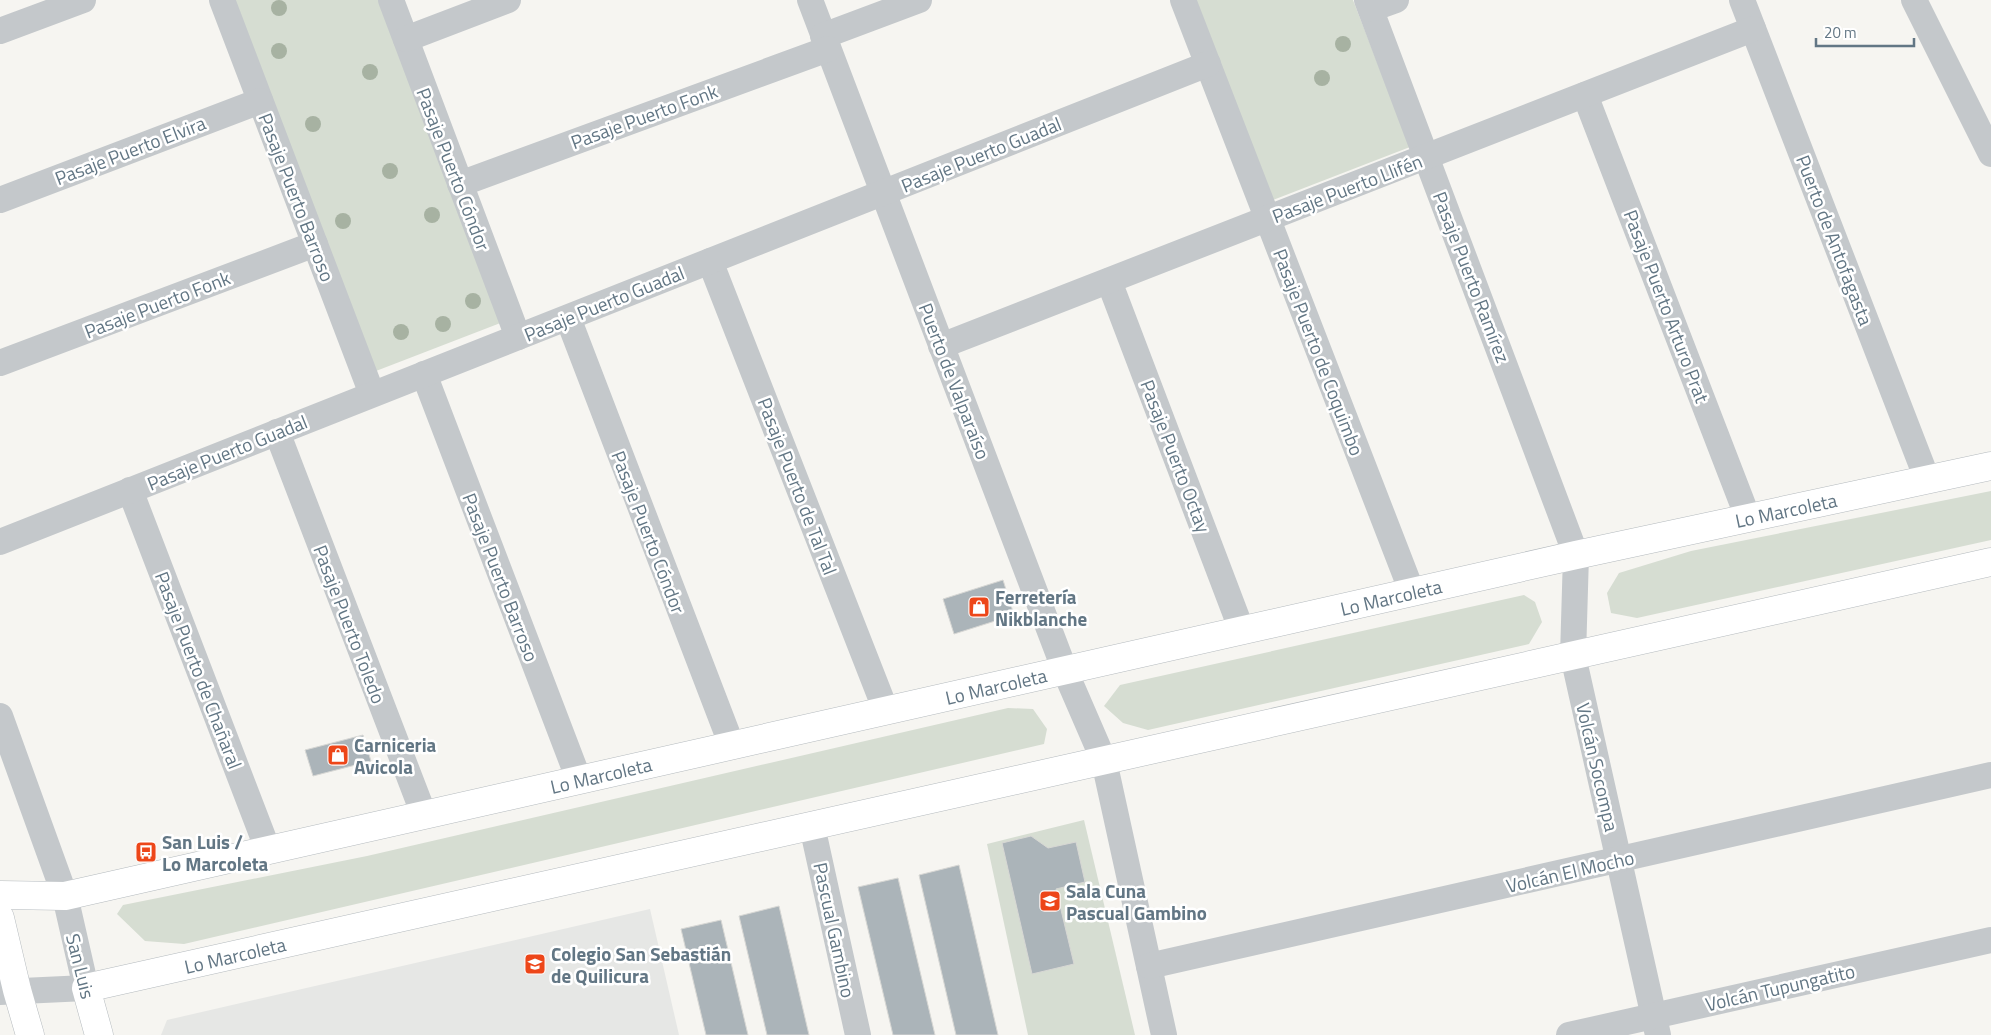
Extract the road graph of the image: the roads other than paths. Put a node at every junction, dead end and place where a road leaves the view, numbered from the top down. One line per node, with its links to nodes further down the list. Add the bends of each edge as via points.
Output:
1 (83, 0): 13 (street)
2 (222, 0): 18 (street, Pasaje Puerto Barroso)
3 (391, 0): 14 (street, Pasaje Puerto Cóndor)
4 (508, 0): 14 (street)
5 (810, 0): 15 (street, Puerto de Valparaíso)
6 (919, 0): 15 (street, Pasaje Puerto Fonk)
7 (1183, 0): 16 (street, Pasaje Puerto de Coquimbo)
8 (1396, 0): 11 (street)
9 (1742, 0): 12 (street, Puerto de Antofagasta)
10 (1914, 0): 19 (street)
11 (1369, 5): 20 (street, Pasaje Puerto Ramírez)
12 (1753, 29): 17 (street, Pasaje Puerto Llifén); 36 (street, Puerto de Antofagasta)
13 (0, 31)
14 (406, 39): 21 (street, Pasaje Puerto Cóndor)
15 (826, 42): 21 (street, Pasaje Puerto Fonk); 22 (street, Puerto de Valparaíso)
16 (1208, 64): 22 (street, Pasaje Puerto Guadal); 24 (street, Pasaje Puerto de Coquimbo)
17 (1585, 95): 20 (street, Pasaje Puerto Llifén); 38 (street, Pasaje Puerto Arturo Prat)
18 (260, 101): 23 (street, Pasaje Puerto Elvira); 25 (street, Pasaje Puerto Barroso)
19 (1991, 154)
20 (1427, 157): 24 (street, Pasaje Puerto Llifén); 40 (street, Pasaje Puerto Ramírez)
21 (460, 184): 29 (street, Pasaje Puerto Cóndor)
22 (882, 193): 26 (street, Pasaje Puerto Guadal); 30 (street, Puerto de Valparaíso)
23 (0, 200)
24 (1268, 219): 27 (street, Pasaje Puerto Llifén); 42 (street, Pasaje Puerto de Coquimbo)
25 (315, 244): 31 (street, Pasaje Puerto Fonk); 33 (street, Pasaje Puerto Barroso)
26 (710, 261): 28 (street, Pasaje Puerto Guadal); 46 (street, Pasaje Puerto de Tal Tal)
27 (1109, 281): 30 (street, Pasaje Puerto Llifén); 43 (street, Pasaje Puerto Octay)
28 (568, 318): 29 (street, Pasaje Puerto Guadal); 48 (street, Pasaje Puerto Cóndor)
29 (518, 337): 32 (street, Pasaje Puerto Guadal)
30 (941, 346): 45 (street, Puerto de Valparaíso)
31 (0, 363)
32 (424, 374): 33 (street, Pasaje Puerto Guadal); 51 (street, Pasaje Puerto Barroso)
33 (372, 394): 34 (street, Pasaje Puerto Guadal)
34 (277, 432): 37 (street, Pasaje Puerto Guadal); 52 (street, Pasaje Puerto Toledo)
35 (1991, 466): 36 (street, Lo Marcoleta)
36 (1927, 479): 38 (street, Lo Marcoleta)
37 (130, 490): 39 (street, Pasaje Puerto Guadal); 54 (street, Pasaje Puerto de Chañaral)
38 (1748, 518): 40 (street, Lo Marcoleta)
39 (0, 542)
40 (1576, 554): 42 (street, Lo Marcoleta); 44 (street, Volcán Socompa)
41 (1991, 562): 44 (street, Lo Marcoleta)
42 (1412, 592): 43 (street, Lo Marcoleta)
43 (1242, 631): 45 (street, Lo Marcoleta)
44 (1573, 656): 49 (street, Lo Marcoleta); 55 (street, Volcán Socompa)
45 (1065, 671): 46 (street, Lo Marcoleta); 49 (street, Puerto de Valparaíso)
46 (886, 711): 48 (street, Lo Marcoleta)
47 (0, 716): 57 (street, San Luis)
48 (732, 746): 51 (street, Lo Marcoleta)
49 (1104, 760): 53 (street, Lo Marcoleta); 60 (street, Puerto de Valparaíso)
50 (1991, 776): 55 (street, Volcán El Mocho)
51 (579, 780): 52 (street, Lo Marcoleta)
52 (424, 815): 54 (street, Lo Marcoleta)
53 (812, 826): 61 (street, Lo Marcoleta); 66 (street, Pascual Gambino)
54 (268, 850): 57 (street, Lo Marcoleta)
55 (1619, 860): 60 (street, Volcán El Mocho); 63 (street, Volcán Socompa)
56 (0, 895): 57 (street, Lo Marcoleta)
57 (65, 896): 61 (street, San Luis)
58 (0, 918): 62 (street)
59 (1991, 940): 63 (street, Volcán Tupungatito)
60 (1149, 966): 67 (street, Puerto de Valparaíso)
61 (86, 988): 62 (street, Lo Marcoleta); 65 (street, San Luis)
62 (9, 991): 64 (street)
63 (1656, 1025): 68 (street, Volcán Tupungatito)
64 (30, 1035)
65 (99, 1035)
66 (858, 1035)
67 (1164, 1035)
68 (1569, 1035)

